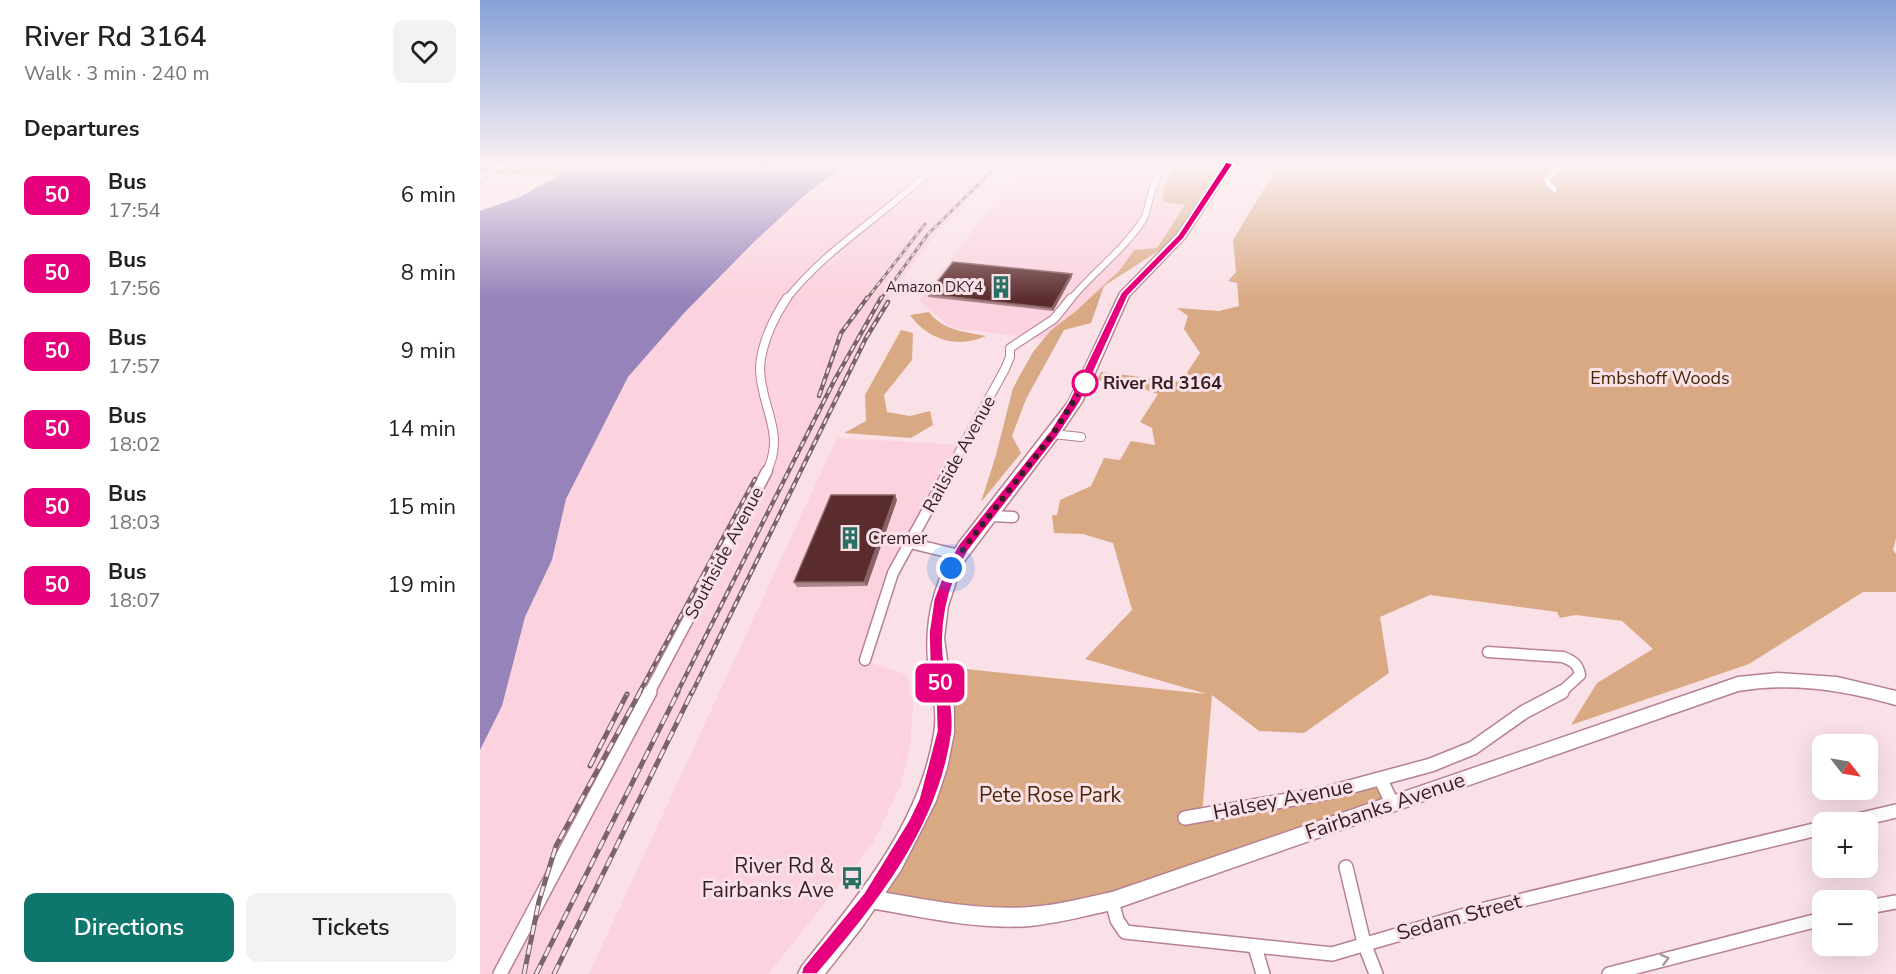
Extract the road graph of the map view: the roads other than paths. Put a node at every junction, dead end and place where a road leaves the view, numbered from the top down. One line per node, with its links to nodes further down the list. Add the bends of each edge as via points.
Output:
1 (887, 209): 27 (street, Southside Avenue, via 818,262 781,307 760,365 776,442 772,461)
2 (1148, 209): 8 (street, Railside Avenue, via 1120,249 1054,319 1010,348 1005,369)
3 (1199, 209): 4 (main road, via 1181,236 1124,295 1084,385)
4 (1053, 434): 5 (street); 6 (main road)
5 (1081, 437)
6 (989, 516): 7 (street); 9 (main road)
7 (1013, 517)
8 (910, 543): 9 (street); 11 (street, Railside Avenue, via 893,573)
9 (959, 555): 20 (main road, via 945,583 936,633 944,731 936,769 914,826)
10 (1488, 652): 13 (street, Halsey Avenue, via 1563,657 1580,670 1570,687 1517,717 1483,743)
11 (865, 660)
12 (1896, 698): 14 (street, Fairbanks Avenue, via 1804,679 1738,684)
13 (1381, 780): 14 (street); 17 (street, Halsey Avenue)
14 (1392, 803): 21 (street, Fairbanks Avenue)
15 (1896, 811): 16 (street)
16 (1878, 815)
17 (1185, 818)
18 (1812, 830): 25 (street, Sedam Street, via 1489,908)
19 (1346, 867): 25 (street)
20 (870, 899): 21 (street, Fairbanks Avenue, via 964,914 1017,917); 28 (main road)
21 (1112, 902): 26 (street, Sedam Street, via 1125,932)
22 (1896, 902): 23 (street)
23 (1878, 906)
24 (1812, 922): 31 (street, one-way to 24)
25 (1364, 943): 26 (street, Sedam Street, via 1324,955); 30 (street)
26 (1255, 947): 29 (street)
27 (500, 974)
28 (810, 974)
29 (1263, 974)
30 (1376, 974)
31 (1609, 974)

